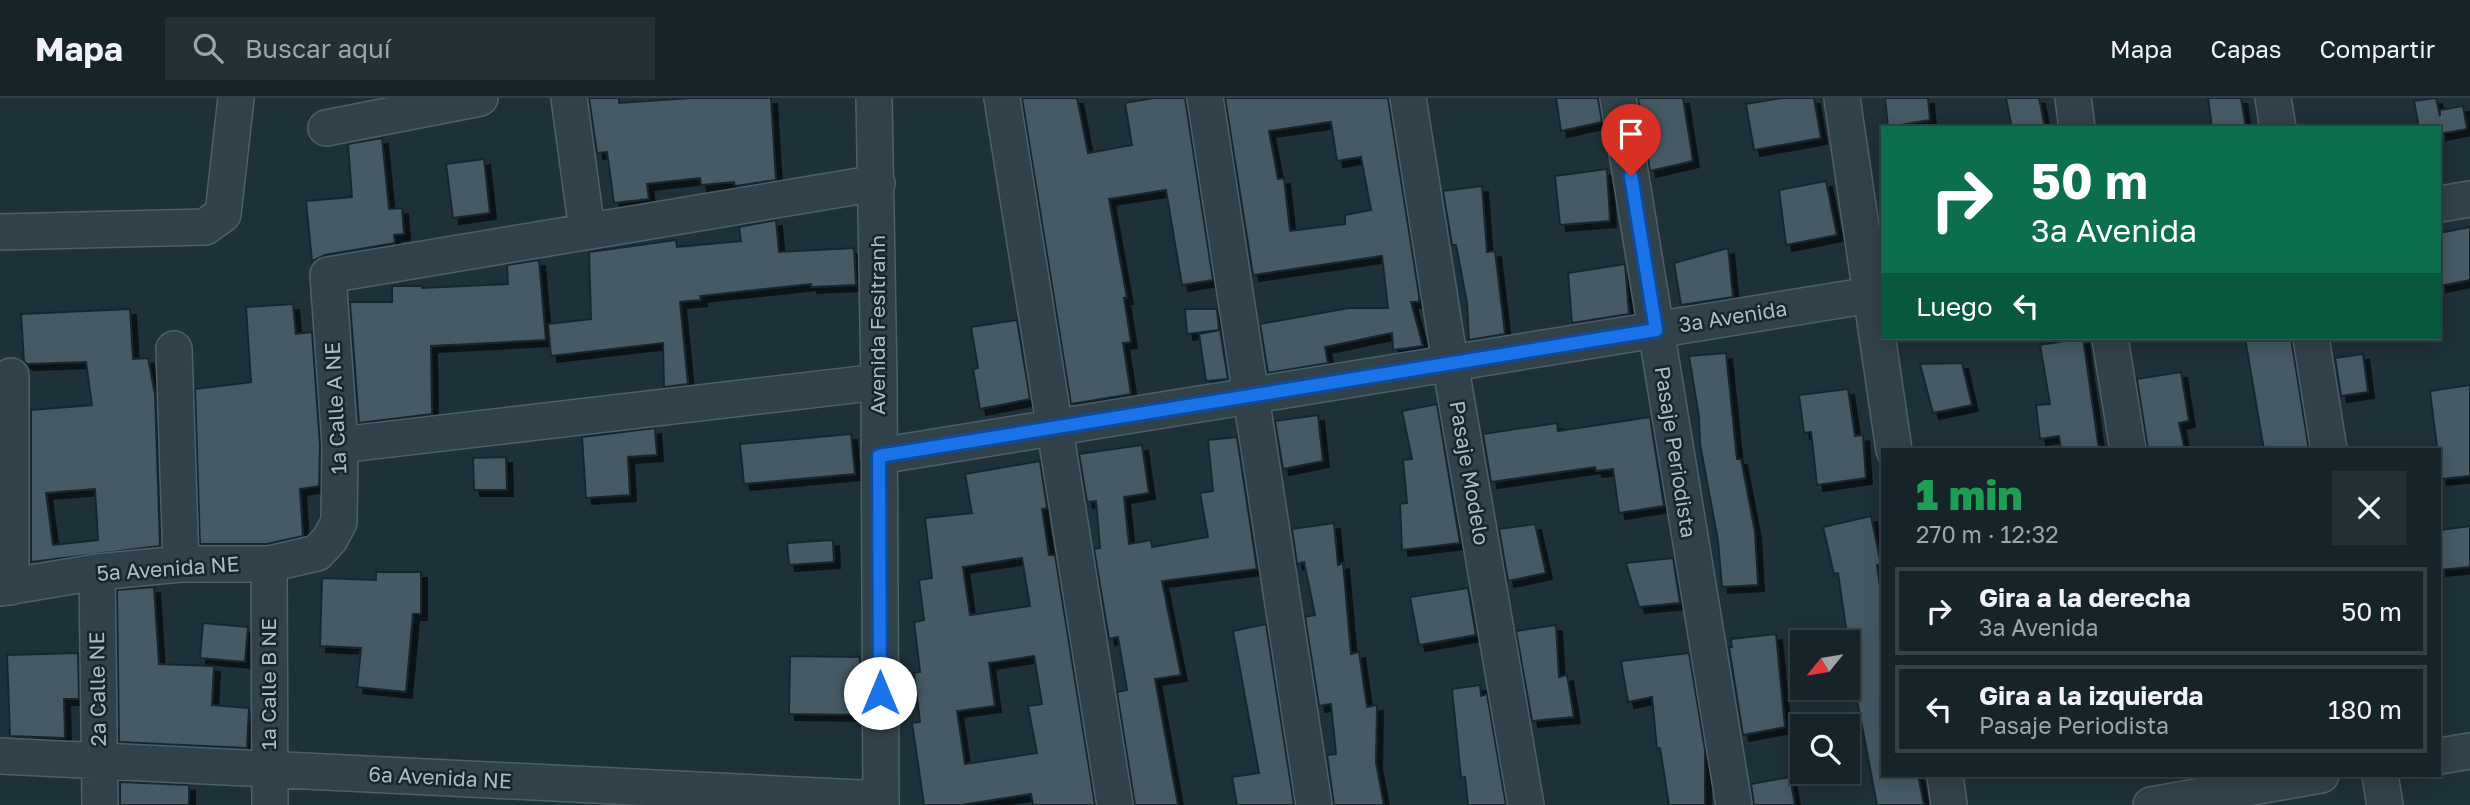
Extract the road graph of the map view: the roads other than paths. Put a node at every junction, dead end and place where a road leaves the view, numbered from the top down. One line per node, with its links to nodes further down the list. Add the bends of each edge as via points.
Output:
1 (236, 98): 19 (street, via 223,214 205,227)
2 (480, 98): 14 (street)
3 (569, 98): 18 (street)
4 (874, 98): 15 (street, Avenida Fesitranh)
5 (1002, 98): 31 (street)
6 (1205, 98): 30 (street)
7 (1408, 98): 27 (street, Pasaje Modelo)
8 (1618, 98): 22 (street, Pasaje Periodista)
9 (1842, 98): 20 (street)
10 (2073, 98): 12 (street)
11 (2273, 98): 13 (street)
12 (2077, 126)
13 (2278, 126)
14 (326, 128)
15 (877, 183): 18 (street); 29 (street, Avenida Fesitranh)
16 (2470, 199): 17 (street)
17 (2441, 204)
18 (587, 231): 32 (street, 1a Calle A NE, via 328,275)
19 (0, 232)
20 (1877, 294): 21 (street); 22 (street, 3a Avenida)
21 (1881, 329)
22 (1656, 330): 27 (street, 3a Avenida); 60 (street, Pasaje Periodista)
23 (1882, 340): 33 (street)
24 (2110, 340): 34 (street)
25 (2311, 340): 35 (street)
26 (174, 349): 38 (street)
27 (1450, 363): 30 (street, 3a Avenida); 59 (street, Pasaje Modelo)
28 (11, 376): 41 (street)
29 (879, 382): 32 (street); 36 (street, Avenida Fesitranh)
30 (1252, 396): 31 (street, 3a Avenida); 58 (street)
31 (1054, 428): 36 (street, 3a Avenida); 57 (street)
32 (340, 445): 37 (street, 1a Calle A NE, via 339,522)
33 (1895, 448)
34 (2128, 448)
35 (2329, 448)
36 (879, 456): 54 (street, Avenida Fesitranh)
37 (330, 540): 39 (street, 5a Avenida NE, via 317,553)
38 (181, 564): 39 (street, 5a Avenida NE); 40 (street, 5a Avenida NE)
39 (269, 564): 46 (street, 1a Calle B NE)
40 (97, 572): 41 (street, 5a Avenida NE); 45 (street, 2a Calle NE)
41 (5, 587)
42 (2470, 751): 43 (street)
43 (2441, 755)
44 (0, 756): 45 (street, 6a Avenida NE)
45 (99, 761): 46 (street, 6a Avenida NE); 55 (street, 2a Calle NE)
46 (269, 770): 50 (street, 6a Avenida NE); 56 (street, 1a Calle B NE)
47 (1945, 777): 61 (street)
48 (2307, 777): 52 (street)
49 (2380, 777): 62 (street)
50 (438, 791): 51 (street, 6a Avenida NE)
51 (608, 795): 53 (street, 6a Avenida NE)
52 (2174, 796)
53 (787, 800): 54 (street, 6a Avenida NE)
54 (881, 802)
55 (100, 805)
56 (270, 805)
57 (1115, 805)
58 (1314, 805)
59 (1526, 805)
60 (1734, 805)
61 (1949, 805)
62 (2385, 805)

